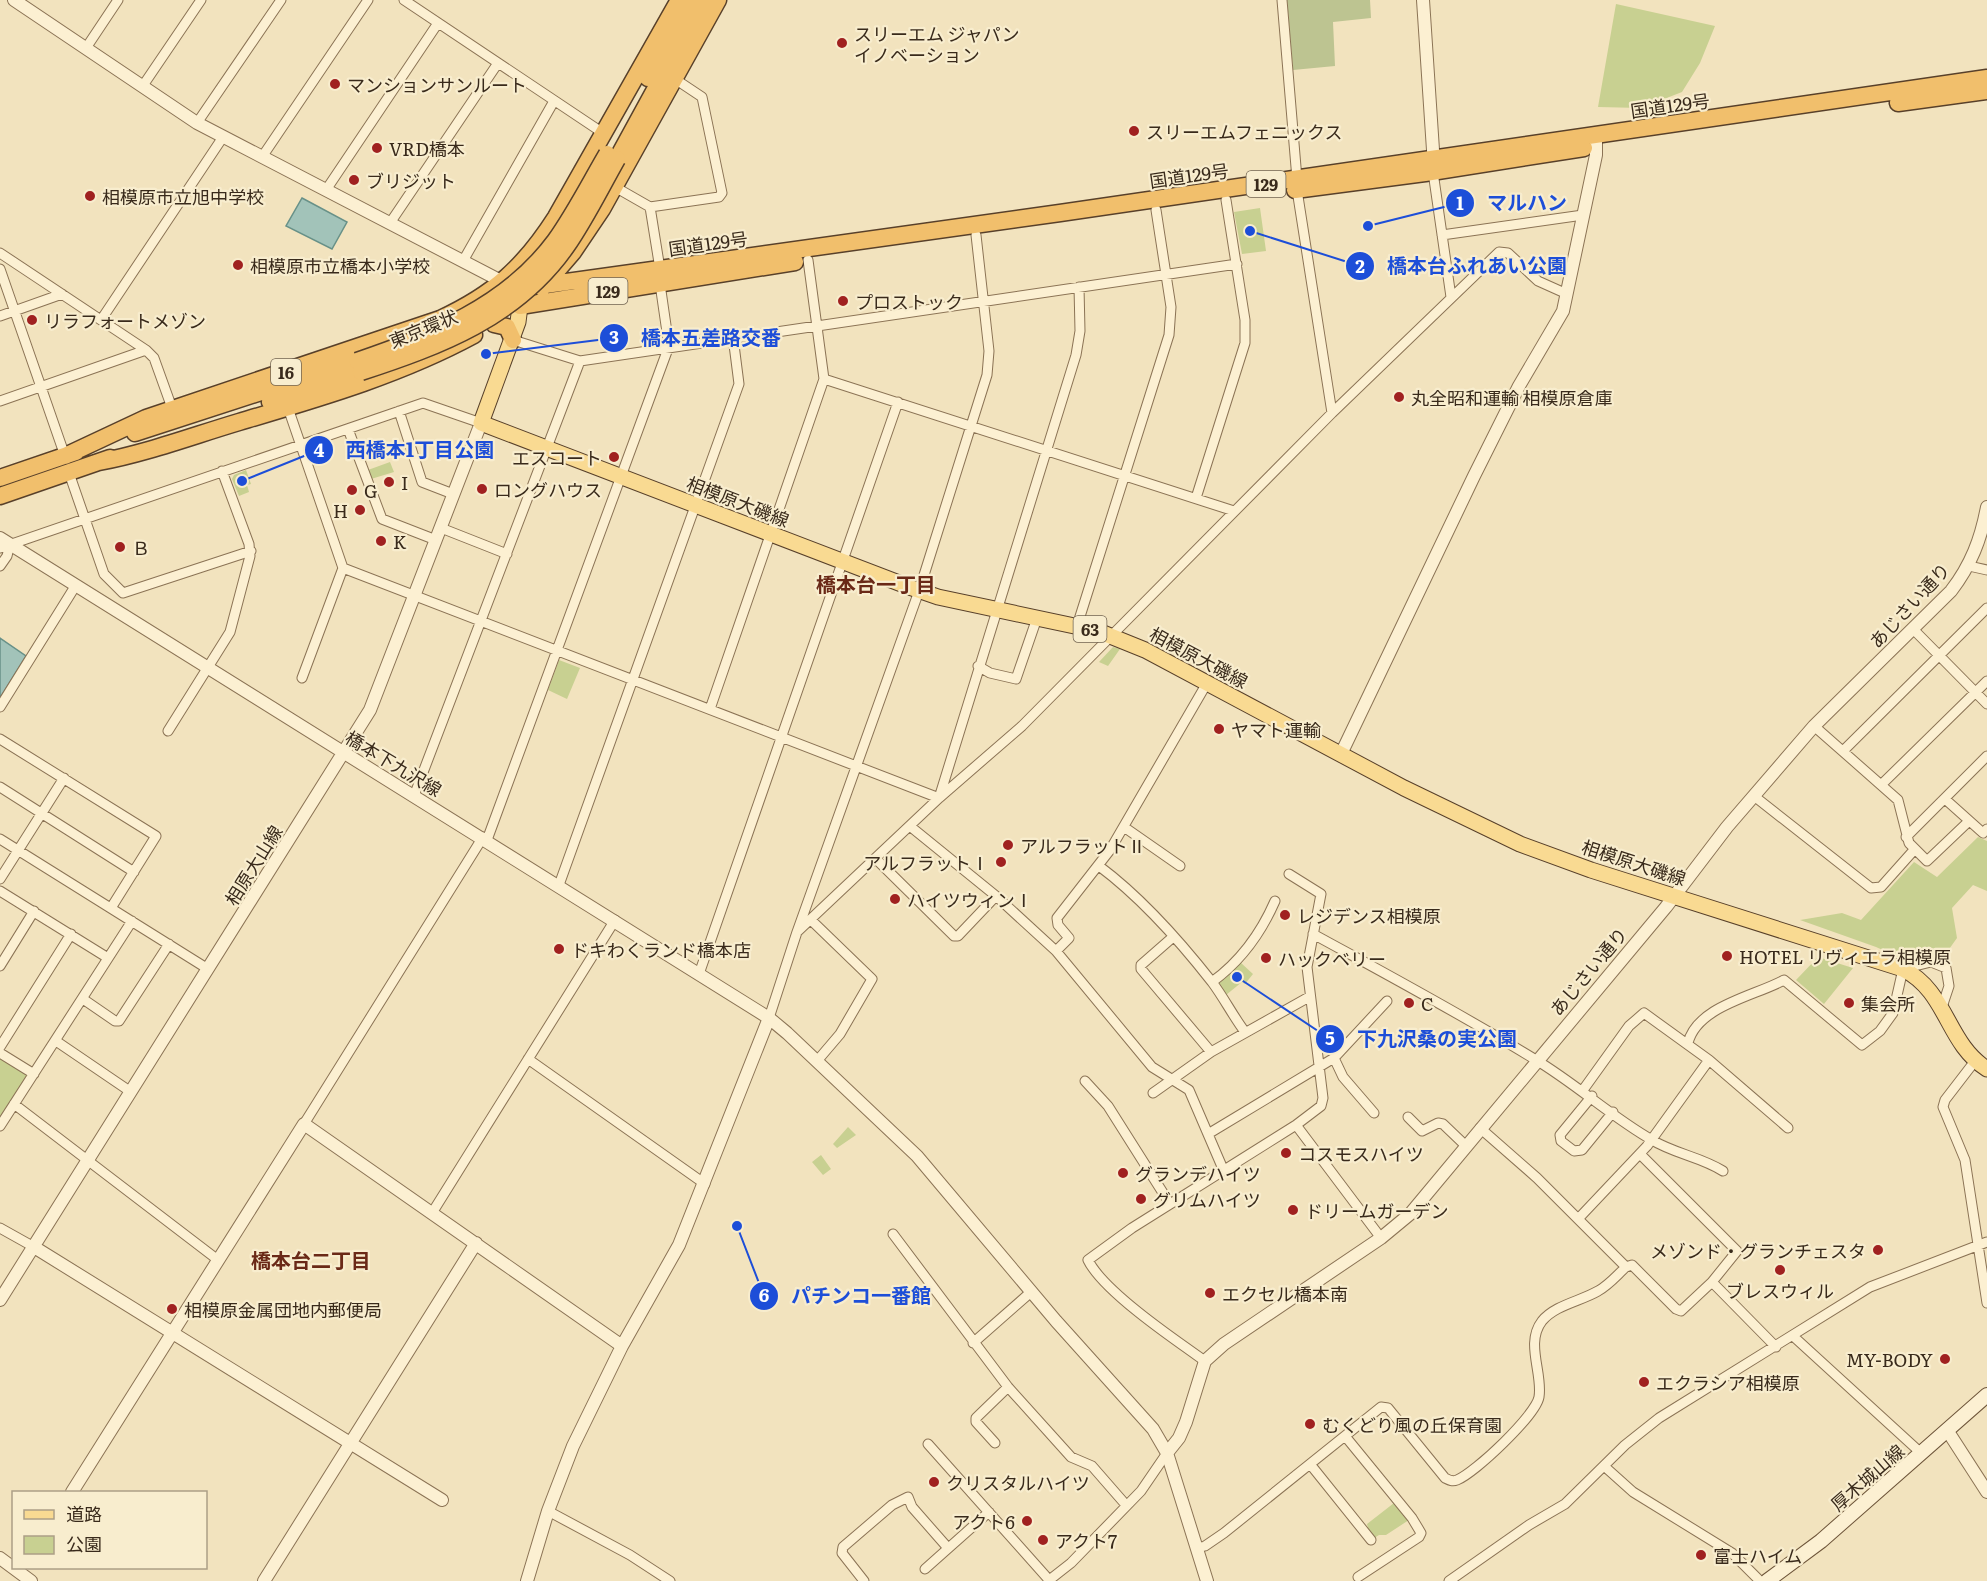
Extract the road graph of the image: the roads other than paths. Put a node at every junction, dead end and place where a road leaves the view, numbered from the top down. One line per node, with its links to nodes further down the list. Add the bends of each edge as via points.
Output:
1 (14, 0): 14 (street)
2 (118, 0): 14 (street)
3 (201, 0): 18 (street)
4 (281, 0): 21 (street)
5 (368, 0): 26 (street)
6 (404, 0): 13 (street)
7 (679, 0): 22 (highway, 16)
8 (691, 0): 25 (highway, 東京環状 / 16)
9 (704, 0): 25 (highway, 東京環状 / 16)
10 (718, 0): 17 (highway)
11 (1282, 0): 28 (street)
12 (1423, 0): 27 (street)
13 (438, 23): 15 (street); 30 (street)
14 (86, 48): 18 (street)
15 (498, 63): 20 (street); 35 (street)
16 (1987, 78): 24 (highway, 国道129号 / 129)
17 (675, 79): 29 (highway); 32 (street, via 702,97 722,193 718,197)
18 (142, 87): 21 (street)
19 (1987, 91): 24 (highway, 国道129号 / 129)
20 (554, 101): 22 (street); 41 (street)
21 (197, 123): 23 (street)
22 (603, 134): 47 (highway, 16, via 544,235)
23 (223, 137): 26 (street); 56 (street)
24 (1596, 141): 27 (highway, 国道129号 / 129); 34 (street)
25 (612, 156): 64 (highway, 東京環状 / 16, bridge, via 566,248 523,295 472,330 435,346)
26 (262, 157): 30 (street)
27 (1434, 165): 28 (highway, 国道129号 / 129); 37 (street)
28 (1297, 184): 31 (highway, 国道129号 / 129); 45 (highway, 国道129号 / 129); 72 (street)
29 (615, 187): 32 (street); 38 (highway)
30 (326, 190): 35 (street)
31 (1226, 200): 33 (highway, 国道129号 / 129); 42 (street)
32 (650, 207): 45 (street)
33 (1156, 210): 36 (highway, 国道129号 / 129); 44 (street)
34 (1583, 215): 37 (street); 50 (street)
35 (390, 223): 41 (street)
36 (976, 235): 40 (highway, 国道129号 / 129); 53 (street)
37 (1442, 235): 52 (street)
38 (581, 240): 46 (highway, via 579,259 589,272); 51 (highway)
39 (0, 253): 49 (street)
40 (808, 260): 45 (highway, 国道129号 / 129); 58 (street)
41 (463, 261): 47 (street)
42 (1237, 264): 44 (street); 88 (street, via 1245,343)
43 (0, 269): 54 (street)
44 (1166, 273): 48 (street); 83 (street, via 1171,307 1169,335)
45 (660, 277): 46 (highway, 国道129号 / 129); 51 (highway, 国道129号 / 129, via 556,299); 61 (street)
46 (602, 278): 51 (highway, 国道129号 / 129)
47 (503, 282): 51 (highway, 国道129号 / 129); 51 (main road, via 513,292); 69 (highway, 16, via 467,306 399,334)
48 (1080, 287): 53 (street); 78 (street, via 1079,342)
49 (62, 294): 54 (street); 56 (street)
50 (1567, 294): 52 (street, via 1538,280 1502,251); 132 (street, via 1563,311 1519,386 1438,547)
51 (533, 296): 57 (highway); 60 (main road)
52 (1451, 297): 72 (street)
53 (985, 300): 58 (street); 74 (street, via 989,363)
54 (14, 311): 55 (street); 66 (street)
55 (0, 315)
56 (101, 320): 62 (street)
57 (494, 324): 60 (highway, via 507,327); 70 (highway, via 413,365)
58 (818, 324): 59 (street); 65 (street)
59 (733, 337): 61 (street); 89 (street, via 739,384)
60 (513, 340): 63 (street); 73 (main road)
61 (669, 346): 63 (street); 84 (street)
62 (146, 350): 66 (street); 69 (street, via 154,358)
63 (580, 361): 77 (street)
64 (359, 366): 79 (highway, 東京環状 / 16); 80 (highway, 東京環状 / 16)
65 (824, 379): 68 (street); 94 (street)
66 (41, 387): 67 (street); 79 (street)
67 (0, 401)
68 (898, 402): 74 (street); 99 (street)
69 (172, 408): 79 (highway, 16, via 128,424)
70 (288, 408): 76 (street); 80 (highway, via 140,454)
71 (399, 411): 73 (street, via 426,403); 75 (street); 86 (street, via 422,482)
72 (1332, 413): 91 (street)
73 (481, 423): 77 (main road, 相模原大磯線 / 63); 86 (street, 相原大山線)
74 (972, 426): 78 (street); 105 (street)
75 (348, 429): 76 (street); 95 (street, via 382,519)
76 (300, 445): 81 (street); 102 (street)
77 (547, 448): 84 (main road, 相模原大磯線 / 63); 98 (street)
78 (1045, 449): 83 (street); 108 (street)
79 (65, 456): 85 (highway, 東京環状 / 16)
80 (99, 462): 82 (highway, 東京環状 / 16)
81 (222, 471): 92 (street); 97 (street)
82 (69, 472): 87 (highway, 東京環状 / 16); 92 (street)
83 (1126, 476): 88 (street); 111 (street)
84 (621, 477): 89 (main road, 相模原大磯線 / 63); 114 (street)
85 (0, 478)
86 (453, 494): 93 (street, 相原大山線)
87 (0, 496)
88 (1196, 498): 91 (street)
89 (697, 506): 94 (main road, 相模原大磯線 / 63); 119 (street)
90 (1987, 507): 101 (street, あじさい通り, via 1982,534)
91 (1234, 511): 113 (street)
92 (86, 518): 96 (street); 97 (street, via 104,574 123,593)
93 (441, 528): 95 (street, 相原大山線); 98 (street)
94 (770, 534): 99 (main road, 相模原大磯線 / 63); 125 (street)
95 (436, 540): 106 (street, 相原大山線)
96 (3, 543): 100 (street, via 7,556); 104 (street, 橋本下九沢線)
97 (250, 551): 117 (street, via 230,632)
98 (507, 554): 110 (street)
99 (842, 562): 105 (main road, 相模原大磯線 / 63); 128 (street)
100 (0, 566)
101 (1969, 566): 103 (street); 112 (street, あじさい通り, via 1951,591)
102 (342, 568): 106 (street); 118 (street)
103 (1987, 570)
104 (76, 585): 117 (street, 橋本下九沢線); 124 (street)
105 (919, 591): 108 (main road, 相模原大磯線 / 63); 134 (street)
106 (415, 597): 110 (street); 131 (street, 相原大山線, via 375,701)
107 (1987, 608): 115 (street)
108 (996, 609): 109 (main road, 相模原大磯線 / 63); 116 (street)
109 (1037, 618): 111 (main road, 相模原大磯線 / 63); 116 (street, via 1016,679)
110 (480, 622): 114 (street); 138 (street)
111 (1077, 626): 113 (main road, 相模原大磯線 / 63)
112 (1913, 629): 115 (street); 126 (street, あじさい通り)
113 (1111, 636): 121 (main road, 相模原大磯線 / 63); 140 (street, via 1022,726)
114 (557, 652): 119 (street); 149 (street)
115 (1939, 656): 122 (street); 130 (street)
116 (978, 666): 140 (street)
117 (209, 669): 127 (street); 131 (street, 橋本下九沢線)
118 (302, 678)
119 (633, 681): 125 (street); 158 (street)
120 (1987, 681): 122 (street)
121 (1207, 683): 132 (main road, 相模原大磯線 / 63); 144 (street)
122 (1976, 693): 123 (street); 136 (street)
123 (1987, 704)
124 (0, 707)
125 (710, 709): 128 (street)
126 (1814, 726): 130 (street); 139 (street, あじさい通り)
127 (168, 731)
128 (781, 738): 134 (street); 178 (street)
129 (0, 739): 135 (street)
130 (1844, 750): 136 (street)
131 (344, 754): 138 (street, 橋本下九沢線); 176 (street, 相原大山線)
132 (1341, 754): 161 (main road, 相模原大磯線 / 63, via 1463,819 1520,844)
133 (1987, 756): 141 (street)
134 (856, 766): 140 (street); 168 (street)
135 (64, 778): 142 (street); 155 (street, via 156,836)
136 (1882, 784): 147 (street, via 1898,800)
137 (0, 787): 142 (street)
138 (414, 796): 149 (street, 橋本下九沢線)
139 (1754, 796): 151 (street, via 1871,888 1881,887); 161 (street, あじさい通り)
140 (939, 798): 145 (street)
141 (1945, 799): 143 (street); 147 (street)
142 (42, 813): 150 (street); 155 (street)
143 (1968, 822): 146 (street, via 1983,833); 151 (street, via 1927,861)
144 (1124, 826): 153 (street); 154 (street)
145 (911, 827): 152 (street); 160 (street)
146 (1987, 829)
147 (1906, 837): 151 (street)
148 (0, 838): 150 (street)
149 (485, 838): 158 (street, 橋本下九沢線); 208 (street)
150 (18, 850): 157 (street); 163 (street)
151 (1914, 850)
152 (877, 860): 160 (street, via 954,936); 166 (street)
153 (1180, 866)
154 (1099, 867): 171 (street, via 1132,893); 173 (street, via 1057,918 1069,938)
155 (134, 872): 163 (street)
156 (1289, 873): 170 (street, via 1321,894)
157 (0, 879)
158 (559, 885): 165 (street, 橋本下九沢線)
159 (0, 891): 164 (street)
160 (996, 896): 173 (street)
161 (1674, 896): 177 (main road, 相模原大磯線 / 63); 193 (street, あじさい通り)
162 (1275, 901): 179 (street, via 1263,928 1233,965)
163 (111, 908): 167 (street)
164 (34, 912): 169 (street); 175 (street)
165 (615, 920): 178 (street, 橋本下九沢線); 192 (street)
166 (811, 920): 168 (street); 195 (street, via 872,979 840,1034)
167 (132, 921): 172 (street); 174 (street)
168 (797, 932): 184 (street)
169 (70, 934): 174 (street); 188 (street)
170 (1313, 934): 180 (street, via 1307,961); 193 (street)
171 (1173, 937): 179 (street); 189 (street, via 1141,969)
172 (169, 944): 176 (street); 181 (street, via 119,1021)
173 (1056, 951): 199 (street, via 1152,1067)
174 (108, 958): 181 (street)
175 (0, 966)
176 (208, 969): 201 (street, 相原大山線)
177 (1903, 969): 183 (main road, 相模原大磯線 / 63, via 1922,981); 183 (street, via 1931,962 1946,968 1949,986); 187 (street, via 1893,1013 1865,1045 1784,980 1726,1003 1707,1017)
178 (699, 974): 184 (street, 橋本下九沢線)
179 (1212, 982): 185 (street)
180 (1309, 998): 185 (street); 197 (street)
181 (83, 999): 186 (street)
182 (1387, 1001): 191 (street)
183 (1942, 1007): 196 (main road, 相模原大磯線 / 63, via 1960,1042)
184 (769, 1018): 195 (street, 橋本下九沢線); 220 (street)
185 (1245, 1032): 189 (street)
186 (56, 1041): 198 (street); 201 (street)
187 (1688, 1043): 194 (street); 203 (street, via 1641,1014)
188 (0, 1047)
189 (1211, 1052): 199 (street)
190 (0, 1053): 198 (street)
191 (1334, 1058): 197 (street); 206 (street, via 1343,1077)
192 (528, 1059): 220 (street); 222 (street)
193 (1537, 1060): 203 (street); 211 (street, あじさい通り)
194 (1709, 1060): 212 (street); 214 (street)
195 (817, 1061): 234 (street, 橋本下九沢線, via 917,1156)
196 (1981, 1065): 229 (street, via 1945,1100 1943,1107 1965,1160)
197 (1319, 1067): 209 (street, via 1321,1106); 213 (street)
198 (34, 1074): 204 (street)
199 (1172, 1079): 202 (street); 213 (street, via 1189,1090)
200 (1085, 1082): 221 (street, via 1108,1106)
201 (131, 1092): 217 (street, 相原大山線)
202 (1153, 1093)
203 (1588, 1093): 205 (street); 205 (street, via 1560,1136 1574,1151 1582,1150)
204 (14, 1104): 210 (street); 217 (street)
205 (1613, 1112): 214 (street)
206 (1374, 1113)
207 (1408, 1117): 215 (street, via 1422,1131 1443,1124)
208 (304, 1124): 222 (street); 231 (street)
209 (1296, 1125): 218 (street); 226 (street)
210 (0, 1126)
211 (1480, 1128): 215 (street, あじさい通り); 223 (street)
212 (1788, 1128)
213 (1208, 1134): 218 (street)
214 (1651, 1140): 216 (street); 219 (street)
215 (1466, 1146): 226 (street, あじさい通り, via 1410,1214)
216 (1640, 1154): 223 (street); 233 (street, via 1737,1249)
217 (88, 1161): 230 (street, 相原大山線); 231 (street)
218 (1223, 1169): 221 (street)
219 (1723, 1171)
220 (705, 1184): 240 (street, via 679,1245)
221 (1170, 1204): 242 (street, via 1088,1262 1126,1300)
222 (432, 1213): 228 (street)
223 (1578, 1219): 232 (street)
224 (0, 1228): 230 (street)
225 (893, 1234): 239 (street)
226 (1381, 1238): 242 (street, あじさい通り, via 1224,1344)
227 (1987, 1242): 229 (street)
228 (476, 1243): 240 (street); 247 (street)
229 (1977, 1245): 236 (street); 238 (street, via 1870,1287)
230 (34, 1247): 235 (street, 相原大山線); 237 (street)
231 (218, 1260): 237 (street)
232 (1626, 1267): 233 (street, via 1632,1265 1678,1310 1684,1309); 246 (street, via 1600,1290 1544,1319 1535,1338 1540,1394 1534,1411 1458,1480 1445,1478 1384,1406)
233 (1712, 1282): 241 (street)
234 (1031, 1292): 239 (street); 250 (street, 橋本下九沢線, via 1139,1411 1162,1440)
235 (0, 1300)
236 (1987, 1303)
237 (173, 1332): 247 (street); 254 (street)
238 (1792, 1336): 241 (street); 251 (street)
239 (973, 1344): 243 (street)
240 (622, 1346): 258 (street, via 573,1446)
241 (1776, 1347): 253 (street, via 1659,1418)
242 (1205, 1361): 250 (street, via 1186,1422)
243 (1008, 1387): 248 (street, via 976,1418); 257 (street, via 1071,1457 1092,1466)
244 (1987, 1395): 245 (main road, 厚木城山線)
245 (1947, 1430): 251 (main road, 厚木城山線); 255 (street)
246 (1345, 1436): 252 (street); 266 (street, via 1421,1533)
247 (351, 1443): 256 (street); 268 (street)
248 (995, 1443)
249 (928, 1444): 259 (street)
250 (1167, 1453): 257 (street, via 1141,1491); 262 (street, 橋本下九沢線)
251 (1921, 1453): 275 (main road, 厚木城山線)
252 (1310, 1464): 260 (street); 262 (street, via 1224,1533)
253 (1604, 1466): 273 (street, via 1558,1510 1529,1525); 274 (street, via 1633,1492 1732,1552)
254 (73, 1491)
255 (1987, 1492)
256 (442, 1500)
257 (1126, 1505): 272 (street)
258 (548, 1511): 269 (street); 270 (street)
259 (989, 1512): 261 (street); 272 (street)
260 (1371, 1540)
261 (948, 1548): 265 (street); 271 (street, via 912,1507 908,1497 892,1505 843,1547 842,1553)
262 (1197, 1548): 267 (street, 橋本下九沢線)
263 (0, 1558): 264 (street)
264 (12, 1568)
265 (925, 1569)
266 (1358, 1577)
267 (1208, 1579)
268 (264, 1581)
269 (527, 1581)
270 (670, 1581)
271 (864, 1581)
272 (1049, 1581)
273 (1449, 1581)
274 (1760, 1581)
275 (1767, 1581)

